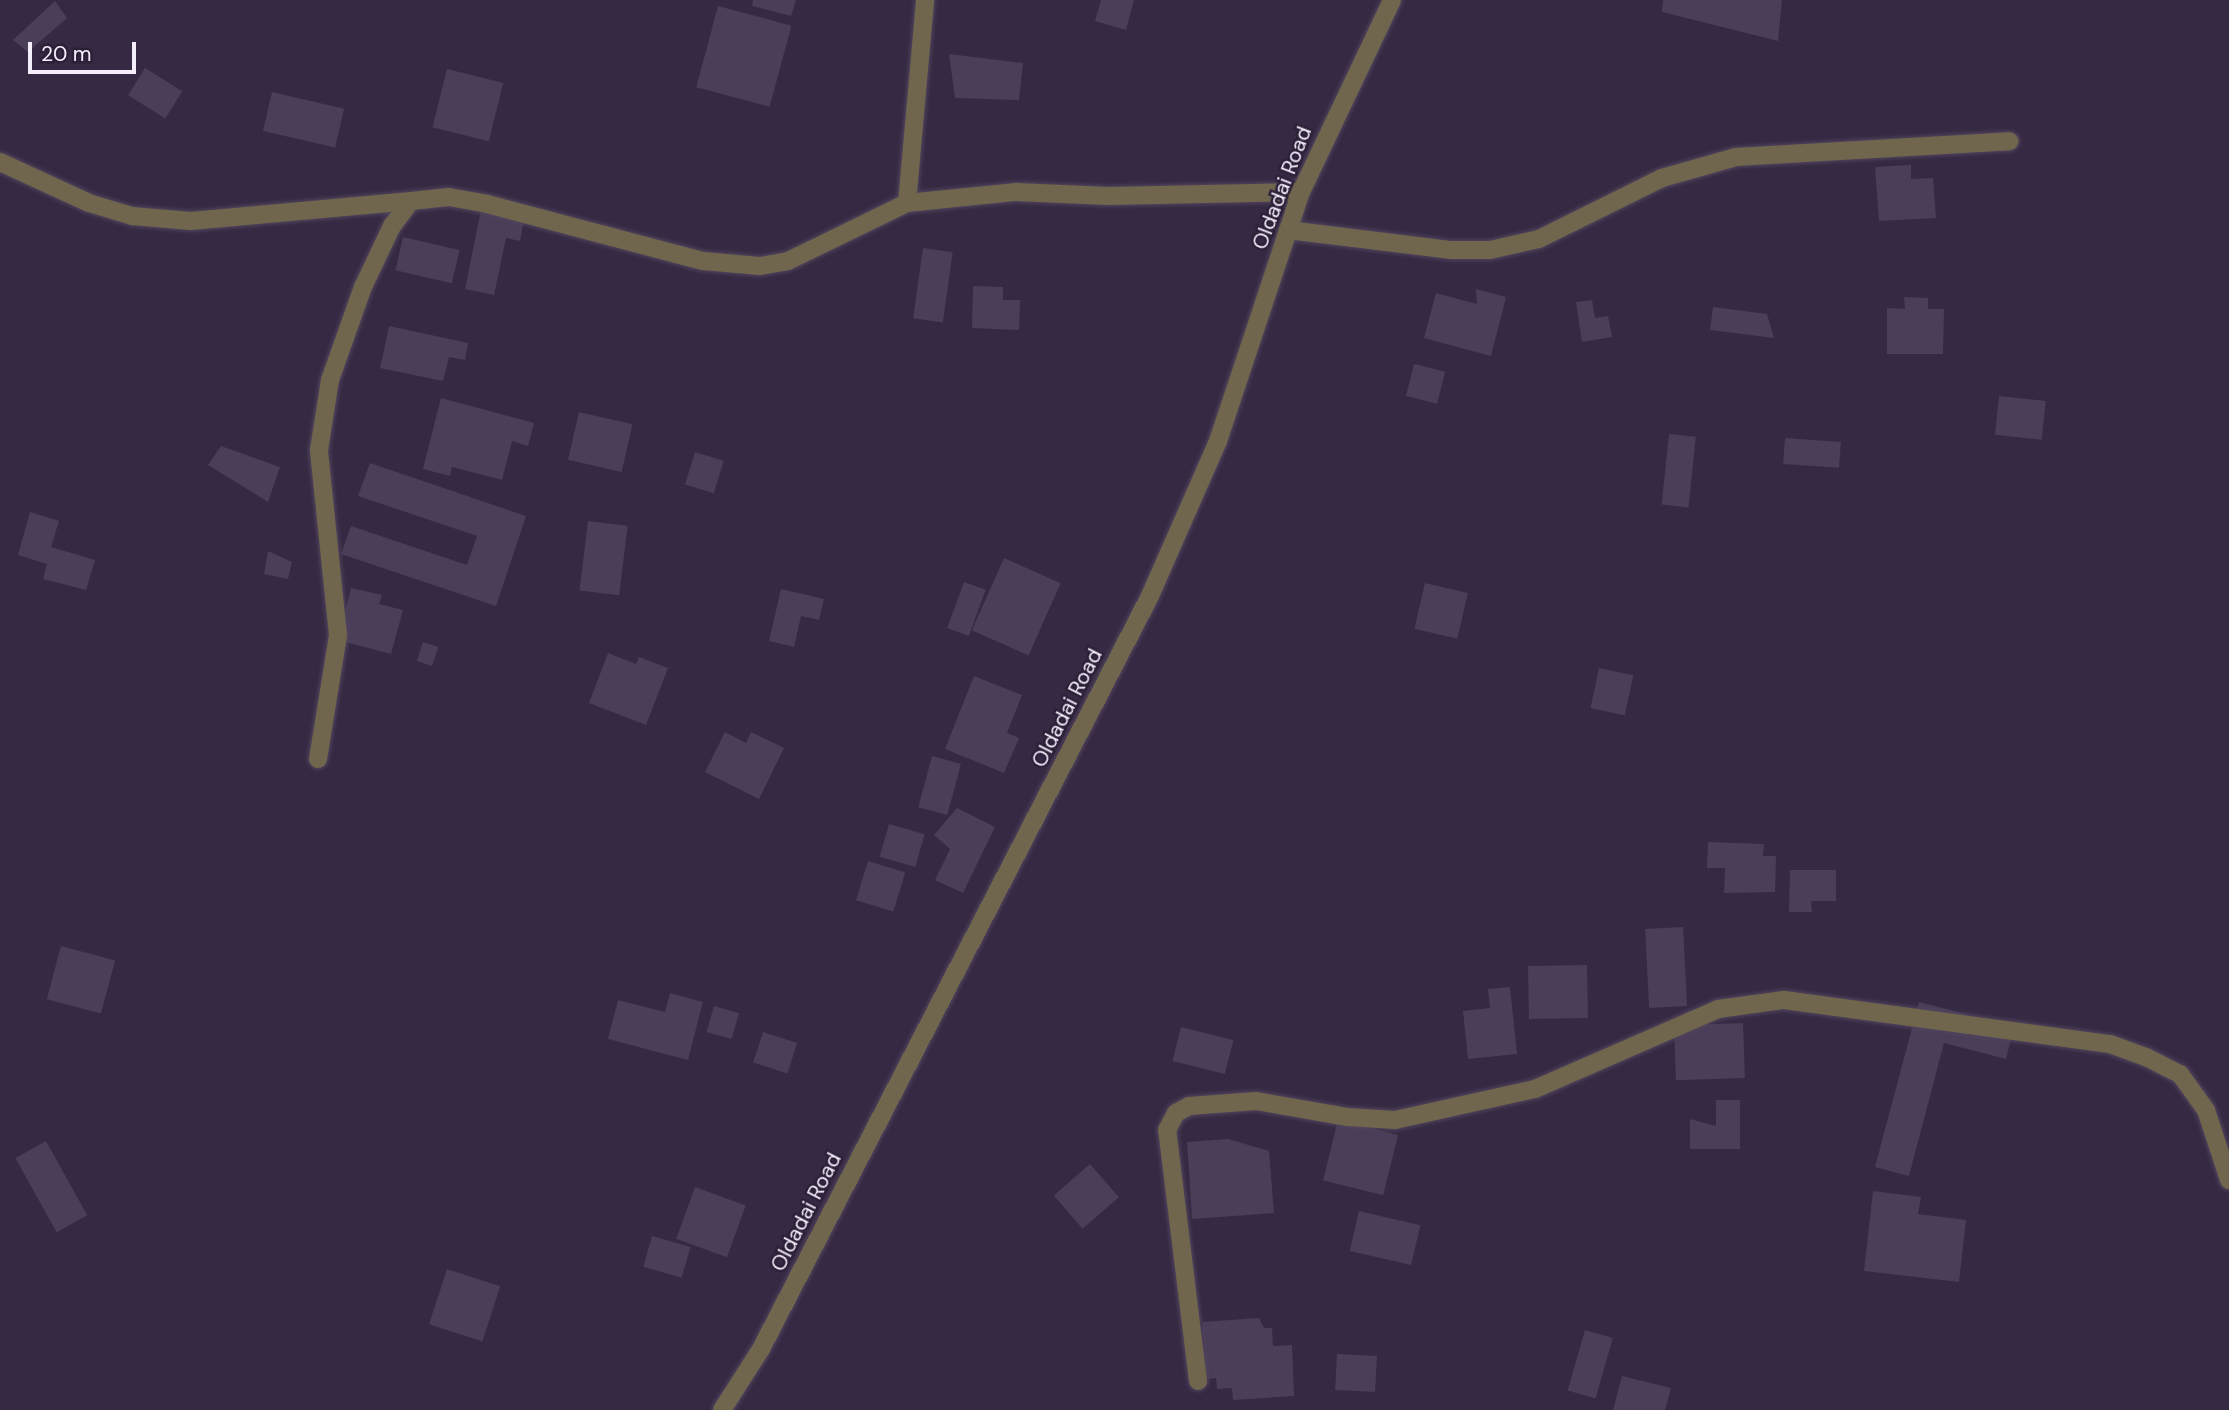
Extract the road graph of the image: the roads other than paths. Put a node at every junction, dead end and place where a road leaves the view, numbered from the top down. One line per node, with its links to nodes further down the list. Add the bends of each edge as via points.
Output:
1 (925, 0): 7 (street)
2 (1392, 0): 5 (street, Oldadai Road)
3 (2010, 141): 8 (street, via 1736,157 1662,178 1539,239 1490,250 1452,250)
4 (0, 162): 6 (street, via 89,203 132,216 191,221)
5 (1301, 192): 7 (street, via 1016,192); 8 (street, Oldadai Road)
6 (411, 201): 7 (street, via 449,197 703,261 760,266 788,261); 9 (street, via 392,226 363,287 330,380 319,450 338,635)
7 (907, 203)
8 (1288, 230): 12 (street, Oldadai Road, via 1218,441 1150,596 761,1349)
9 (318, 759)
10 (2229, 1180): 11 (street, via 2206,1110 2180,1074 2146,1057 2110,1045 1784,1000 1718,1009 1535,1089 1395,1120 1347,1117 1256,1101 1189,1106 1176,1113 1167,1130)
11 (1198, 1381)
12 (722, 1410)

